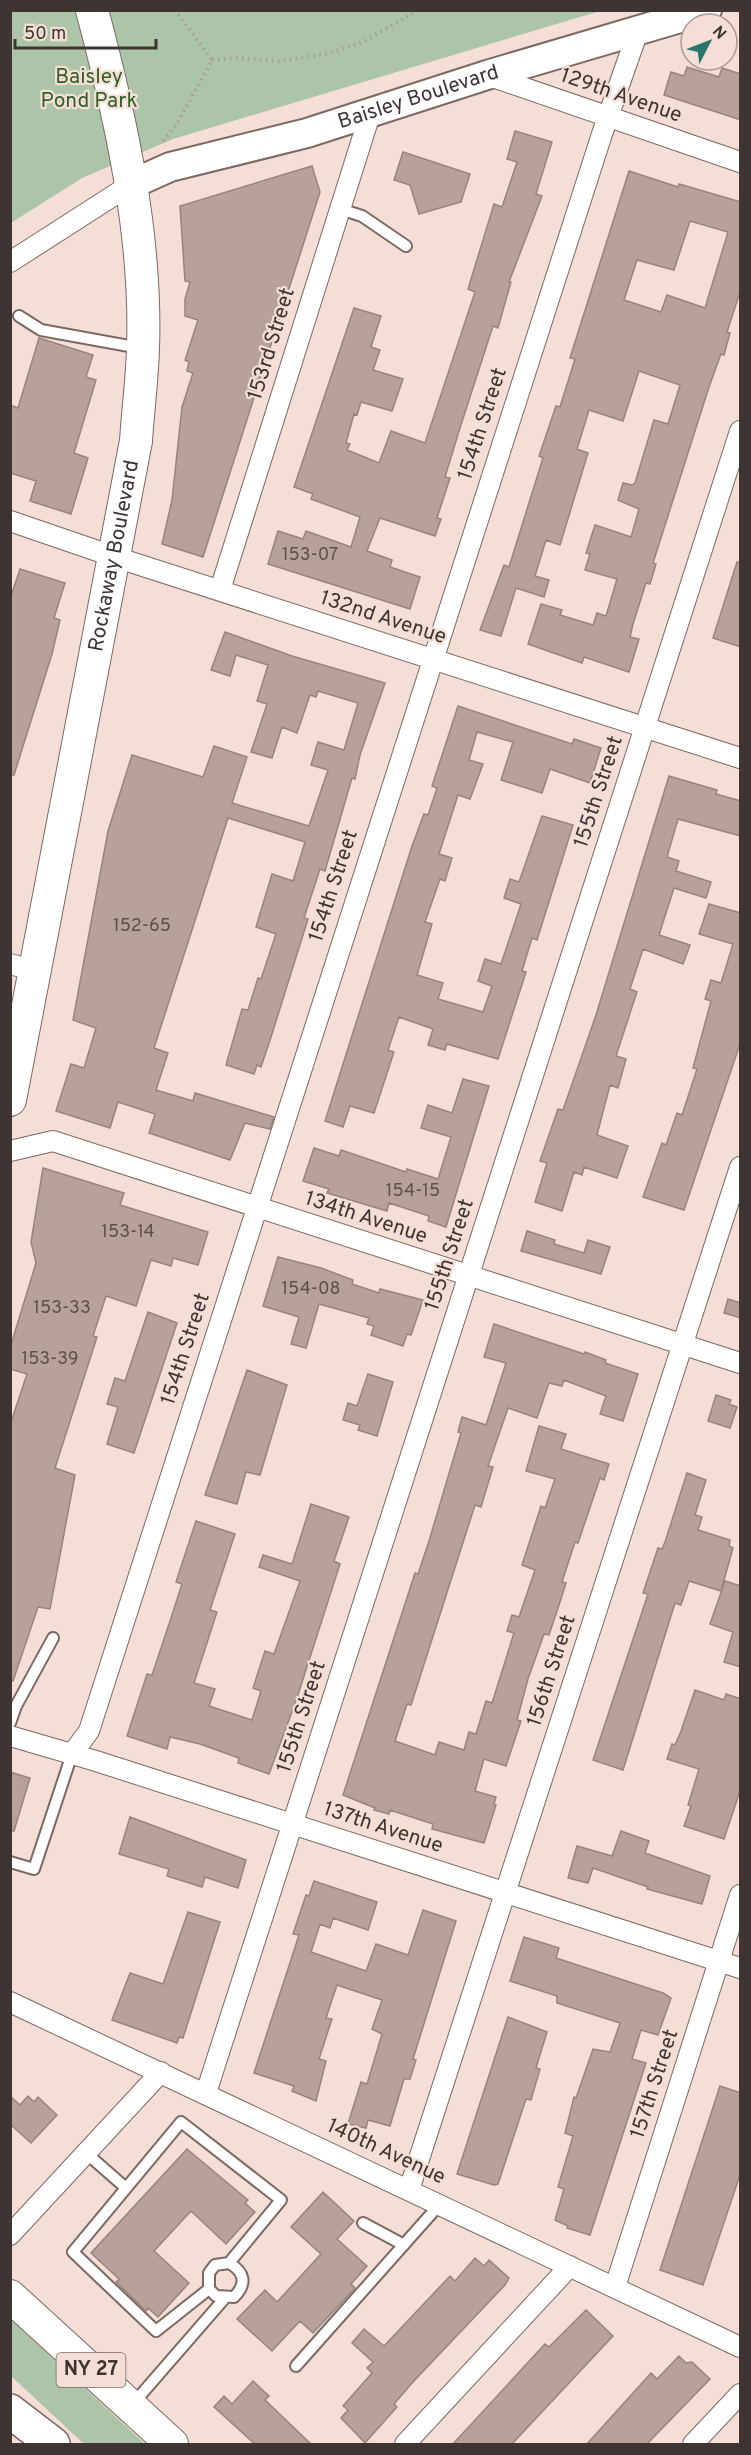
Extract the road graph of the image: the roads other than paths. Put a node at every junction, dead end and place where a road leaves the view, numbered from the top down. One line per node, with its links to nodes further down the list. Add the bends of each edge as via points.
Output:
1 (92, 10): 8 (main road, Rockaway Boulevard)
2 (707, 10): 3 (main road, Baisley Boulevard)
3 (638, 31): 4 (main road, Baisley Boulevard); 6 (street, 154th Street)
4 (487, 75): 5 (main road, Baisley Boulevard); 6 (street, 129th Avenue)
5 (371, 111): 8 (main road, Baisley Boulevard, via 307,133 170,167); 9 (street, 153rd Street)
6 (607, 118): 7 (street, 129th Avenue); 18 (street, 154th Street)
7 (741, 162)
8 (130, 185): 11 (street); 13 (main road, Rockaway Boulevard)
9 (340, 209): 10 (lane, via 362,216); 17 (street, 153rd Street)
10 (406, 246)
11 (10, 262)
12 (19, 316): 13 (lane, via 41,330)
13 (143, 348): 16 (main road, Rockaway Boulevard, via 136,441)
14 (741, 431): 19 (street, 155th Street)
15 (10, 521): 16 (street, 132nd Avenue)
16 (115, 557): 17 (street, 132nd Avenue); 21 (main road, Rockaway Boulevard)
17 (220, 590): 18 (street, 132nd Avenue)
18 (433, 659): 19 (street, 132nd Avenue); 25 (street, 154th Street)
19 (645, 727): 20 (street, 132nd Avenue); 26 (street, 155th Street)
20 (741, 758)
21 (23, 968): 22 (main road, Rockaway Boulevard)
22 (10, 1100)
23 (10, 1151): 25 (street, 134th Avenue, via 53,1141)
24 (741, 1167): 27 (street, 156th Street)
25 (256, 1208): 26 (street, 134th Avenue); 32 (street, 154th Street, via 89,1731)
26 (469, 1276): 27 (street, 134th Avenue); 33 (street, 155th Street)
27 (683, 1345): 28 (street, 134th Avenue); 35 (street, 156th Street)
28 (741, 1363)
29 (53, 1638): 30 (lane)
30 (10, 1723)
31 (10, 1736): 32 (street, 137th Avenue)
32 (72, 1754): 33 (street, 137th Avenue); 34 (lane, via 34,1869)
33 (293, 1824): 35 (street, 137th Avenue); 41 (street, 155th Street)
34 (10, 1862)
35 (506, 1893): 37 (street, 137th Avenue); 44 (street, 156th Street)
36 (741, 1895): 37 (street, 157th Street)
37 (719, 1962): 38 (street, 137th Avenue); 51 (street, 157th Street)
38 (741, 1968)
39 (10, 2002): 40 (street, 140th Avenue)
40 (161, 2072): 41 (street, 140th Avenue); 42 (street)
41 (206, 2093): 44 (street, 140th Avenue)
42 (86, 2153): 43 (lane); 47 (street)
43 (126, 2188): 49 (lane, via 181,2121 281,2200); 52 (lane, via 73,2252 156,2331)
44 (409, 2190): 45 (street, 140th Avenue)
45 (440, 2204): 48 (lane); 50 (street, 140th Avenue)
46 (363, 2223): 48 (lane)
47 (10, 2235)
48 (404, 2245): 56 (lane)
49 (230, 2263): 52 (lane, via 215,2265 209,2273); 54 (lane, via 239,2268 244,2282 234,2297)
50 (570, 2266): 51 (street, 140th Avenue); 64 (street)
51 (615, 2287): 55 (street, 140th Avenue)
52 (209, 2289): 54 (lane)
53 (10, 2296): 58 (main road, NY 27)
54 (224, 2299): 58 (lane)
55 (741, 2347)
56 (296, 2366)
57 (741, 2394): 65 (street)
58 (131, 2407): 63 (main road, NY 27)
59 (10, 2411): 62 (highway)
60 (10, 2425): 61 (highway)
61 (31, 2445)
62 (53, 2445)
63 (172, 2445)
64 (405, 2445)
65 (693, 2445)

